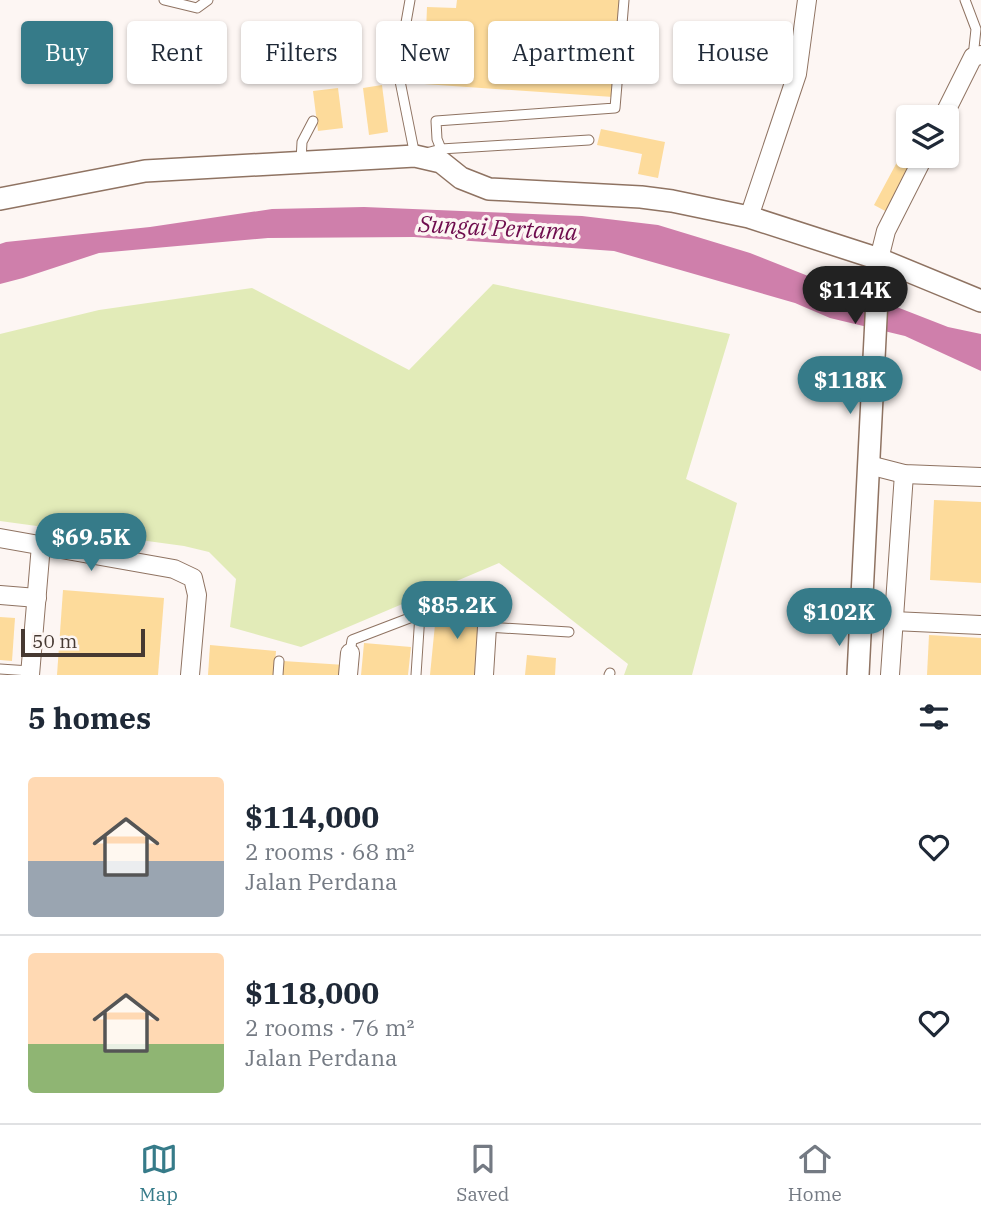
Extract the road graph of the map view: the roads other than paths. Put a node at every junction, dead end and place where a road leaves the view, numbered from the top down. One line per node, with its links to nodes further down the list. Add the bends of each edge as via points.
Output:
1 (164, 0): 2 (lane, via 197,8)
2 (208, 0)
3 (410, 0): 12 (lane, via 399,76)
4 (624, 0): 11 (lane, via 615,108 436,121)
5 (807, 0): 16 (street, via 797,74)
6 (965, 0): 7 (lane, via 976,29)
7 (977, 56): 8 (street)
8 (950, 105)
9 (313, 121): 13 (lane, via 302,142)
10 (589, 140): 11 (lane)
11 (441, 149): 12 (lane)
12 (415, 156): 13 (street); 16 (street, via 442,162 461,178 489,189 641,197)
13 (300, 163): 15 (street, via 145,171)
14 (919, 168): 17 (street, via 886,230)
15 (0, 199)
16 (748, 217): 17 (street)
17 (879, 259): 18 (street); 19 (street)
18 (981, 301)
19 (869, 465): 20 (street); 39 (street)
20 (904, 474): 21 (street); 26 (street)
21 (981, 477)
22 (0, 538): 23 (street)
23 (41, 545): 25 (street); 34 (street, via 174,569 192,578 197,595)
24 (0, 594): 25 (street)
25 (37, 598): 33 (street)
26 (893, 621): 27 (street); 40 (street)
27 (981, 625)
28 (487, 627): 29 (lane); 38 (street)
29 (569, 632)
30 (350, 653): 36 (street); 37 (lane, via 352,640 420,614)
31 (279, 661): 35 (lane)
32 (0, 669): 33 (lane)
33 (30, 673)
34 (190, 675)
35 (278, 675)
36 (348, 675)
37 (416, 675)
38 (484, 675)
39 (858, 675)
40 (890, 675)

